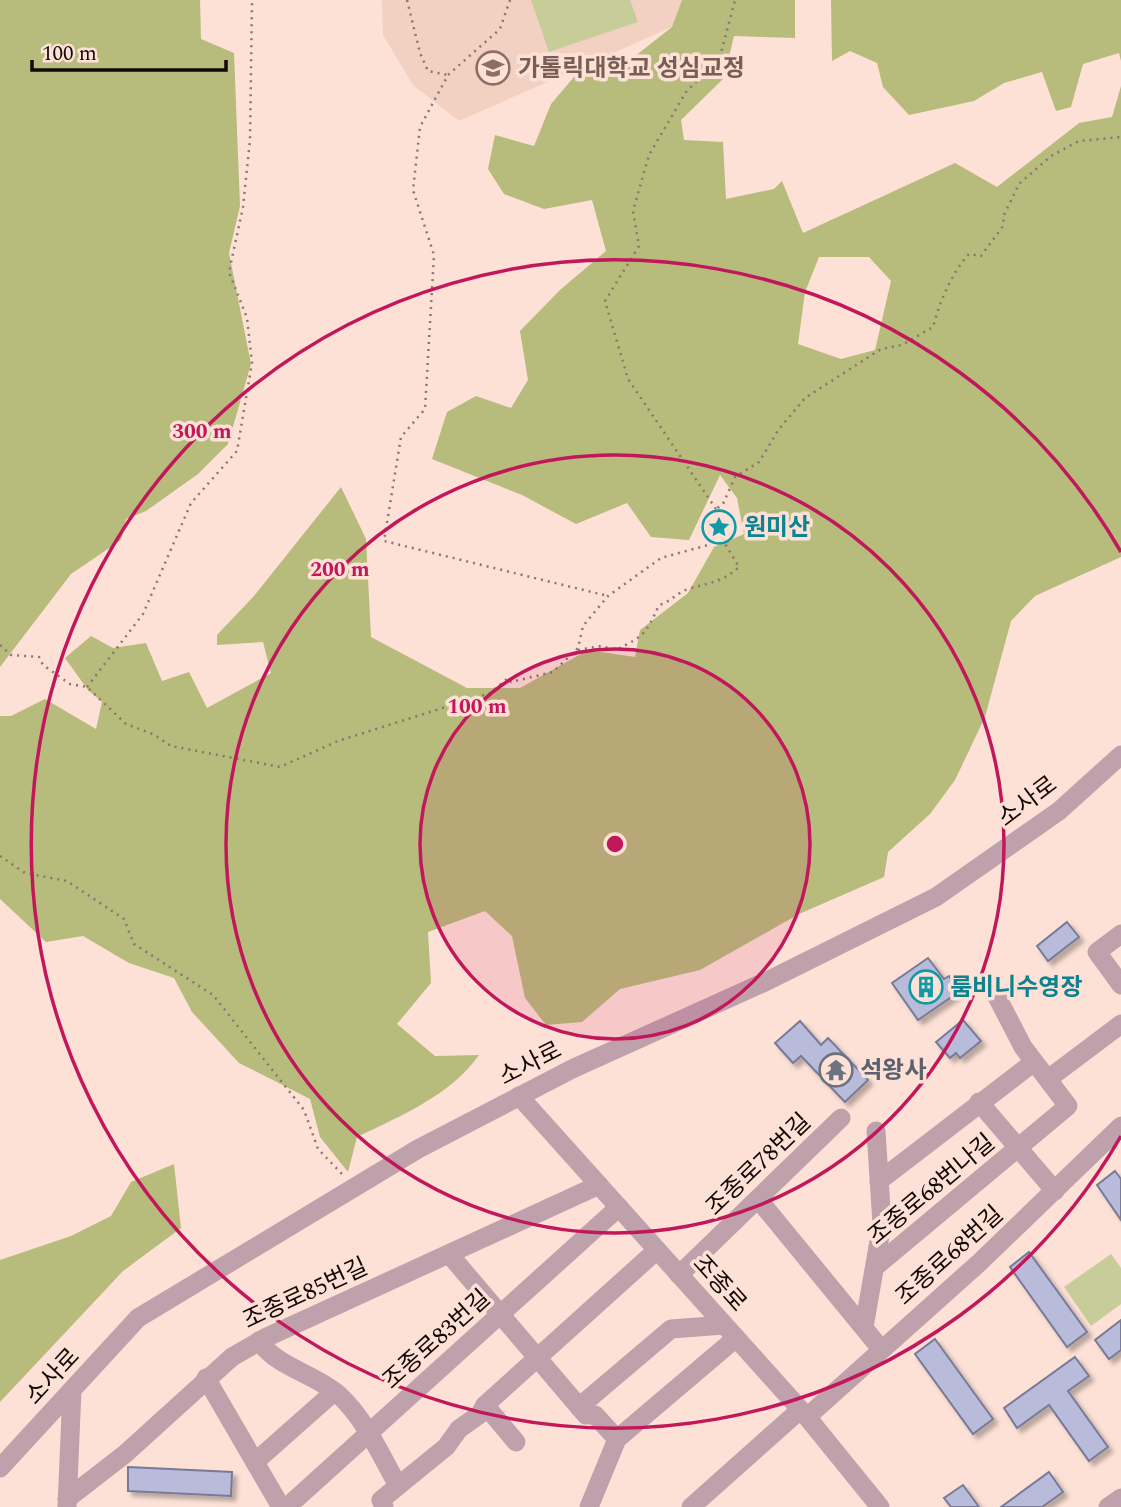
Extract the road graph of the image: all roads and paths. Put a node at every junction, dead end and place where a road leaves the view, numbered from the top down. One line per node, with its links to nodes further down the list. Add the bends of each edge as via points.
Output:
1 (252, 0): 12 (path, via 250,140 229,272 247,318 252,363 237,451 191,502 143,614)
2 (407, 0): 5 (path, via 428,71)
3 (510, 0): 5 (path, via 500,29)
4 (735, 0): 7 (path, via 720,57 686,92 649,155 633,211 639,246 605,302 628,379)
5 (448, 75): 9 (path, via 420,128 413,190 434,255 425,409 401,437 384,541)
6 (1121, 137): 7 (path, via 1079,141 1051,156 1019,184 1003,226 981,256 969,254 962,262 940,302 933,327 902,345 881,349 805,398 759,462 736,477)
7 (716, 509): 8 (path)
8 (712, 518): 9 (path, via 708,545 661,558); 11 (path, via 722,526 724,542 739,567 726,579 686,590 659,605 642,637 616,650 601,646)
9 (608, 596): 11 (path, via 583,626)
10 (0, 645): 12 (path, via 11,655 39,657 70,684)
11 (577, 650): 12 (path, via 552,672 528,680 511,682 508,678 490,692 338,741 279,767 171,746 126,724)
12 (87, 687)
13 (1121, 755): 21 (street, 소사로, via 1059,811 936,897)
14 (0, 856): 29 (path, via 25,873 67,881 124,919 134,944 213,995 304,1110 318,1149)
15 (1121, 934): 16 (street, via 1097,952)
16 (1121, 985)
17 (993, 989): 19 (street)
18 (1121, 1024): 20 (street)
19 (1034, 1062): 20 (street, 조종로68번나길); 22 (street, 조종로68번나길)
20 (1048, 1079): 26 (street, 조종로68번나길, via 1068,1106)
21 (519, 1096): 28 (street, 조종로); 29 (street, 소사로)
22 (979, 1102): 26 (street, 조종로68번나길); 27 (street, 조종로68번나길)
23 (841, 1118): 31 (street, 조종로78번길)
24 (1121, 1126): 30 (street, 조종로68번길)
25 (876, 1131): 27 (street)
26 (1018, 1148): 30 (street, 조종로68번나길); 35 (street, 조종로68번나길)
27 (879, 1181): 35 (street, via 882,1224)
28 (599, 1185): 32 (street, 조종로); 34 (street, 조종로85번길)
29 (354, 1188): 44 (street, 소사로, via 138,1318)
30 (1055, 1191): 41 (street, 조종로68번길)
31 (758, 1199): 36 (street, 조종로78번길); 38 (street)
32 (619, 1207): 33 (street, 조종로); 37 (street, 조종로83번길)
33 (657, 1250): 36 (street, 조종로); 42 (street)
34 (449, 1254): 37 (street); 40 (street, 조종로85번길)
35 (875, 1267): 38 (street)
36 (679, 1275): 39 (street, 조종로)
37 (500, 1314): 42 (street); 49 (street, 조종로83번길)
38 (864, 1327): 41 (street)
39 (730, 1331): 47 (street, via 671,1329); 48 (street, 조종로); 50 (street)
40 (259, 1341): 43 (street, 조종로85번길); 45 (street, via 270,1356)
41 (881, 1349): 48 (street, 조종로68번길)
42 (537, 1358): 46 (street); 47 (street)
43 (206, 1378): 52 (street); 56 (street, 조종로85번길)
44 (72, 1390): 53 (street, 소사로); 56 (street)
45 (334, 1392): 49 (street); 52 (street)
46 (485, 1405): 51 (street); 54 (street, via 446,1447)
47 (579, 1407): 50 (street, via 586,1415 596,1415)
48 (804, 1414): 61 (street, 조종로68번길); 62 (street, 조종로)
49 (369, 1433): 54 (street); 58 (street, 조종로83번길)
50 (617, 1439): 60 (street)
51 (516, 1441)
52 (255, 1461): 57 (street)
53 (0, 1468)
54 (398, 1486): 59 (street, via 381,1500)
55 (1121, 1498): 63 (street)
56 (67, 1503)
57 (281, 1507)
58 (287, 1507)
59 (384, 1507)
60 (589, 1507)
61 (691, 1507)
62 (880, 1507)
63 (1108, 1507)

